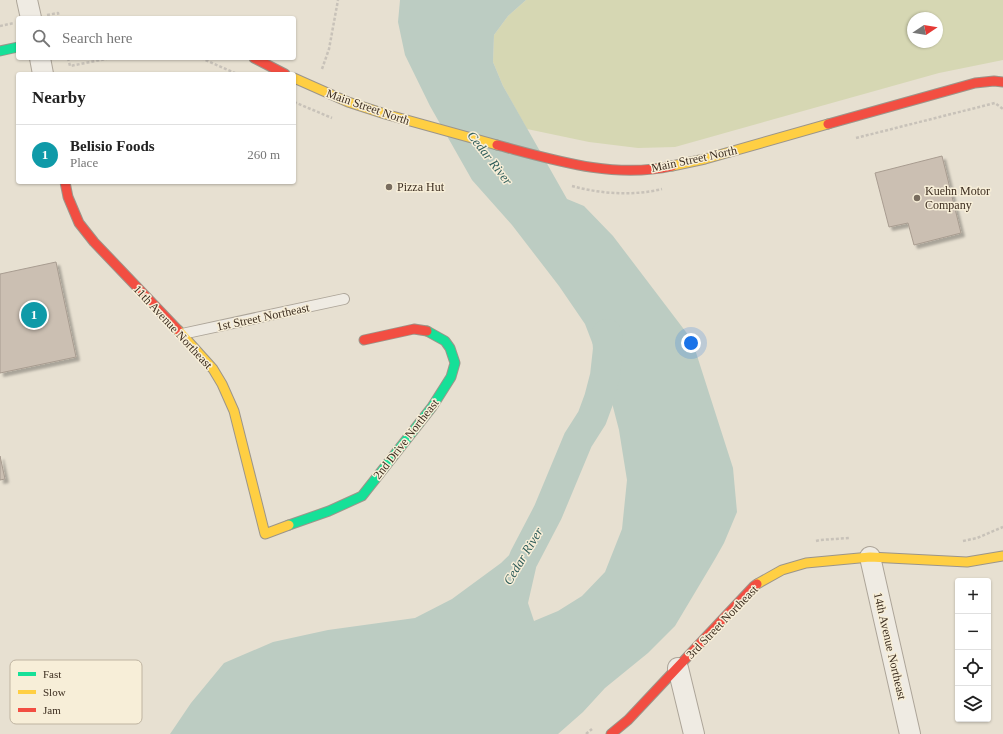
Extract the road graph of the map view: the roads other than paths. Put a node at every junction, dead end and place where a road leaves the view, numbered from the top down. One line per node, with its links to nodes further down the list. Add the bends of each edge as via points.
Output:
1 (27, 0): 2 (street)
2 (31, 16)
3 (16, 47): 4 (street)
4 (0, 51)
5 (40, 60): 7 (street)
6 (258, 60): 8 (street)
7 (43, 72)
8 (281, 72)
9 (296, 79): 10 (street, Main Street North, via 348,102 385,114 569,164 633,170 664,168 705,159 976,83)
10 (1003, 82)
11 (65, 184): 13 (street, 11th Avenue Northeast, via 79,223)
12 (344, 299): 13 (lane, 1st Street Northeast)
13 (182, 334): 15 (street, 11th Avenue Northeast, via 213,369 234,411)
14 (364, 340): 15 (street, 2nd Drive Northeast, via 414,329 430,332 445,340 450,348 455,363 451,377 432,407 362,496)
15 (265, 534)
16 (1003, 556): 17 (street, 3rd Street Northeast, via 967,562)
17 (870, 557): 18 (street, 3rd Street Northeast, via 806,564 782,570 754,586); 21 (street, 14th Avenue Northeast)
18 (678, 668): 19 (street, 3rd Street Northeast); 20 (street)
19 (611, 734)
20 (694, 734)
21 (910, 734)

